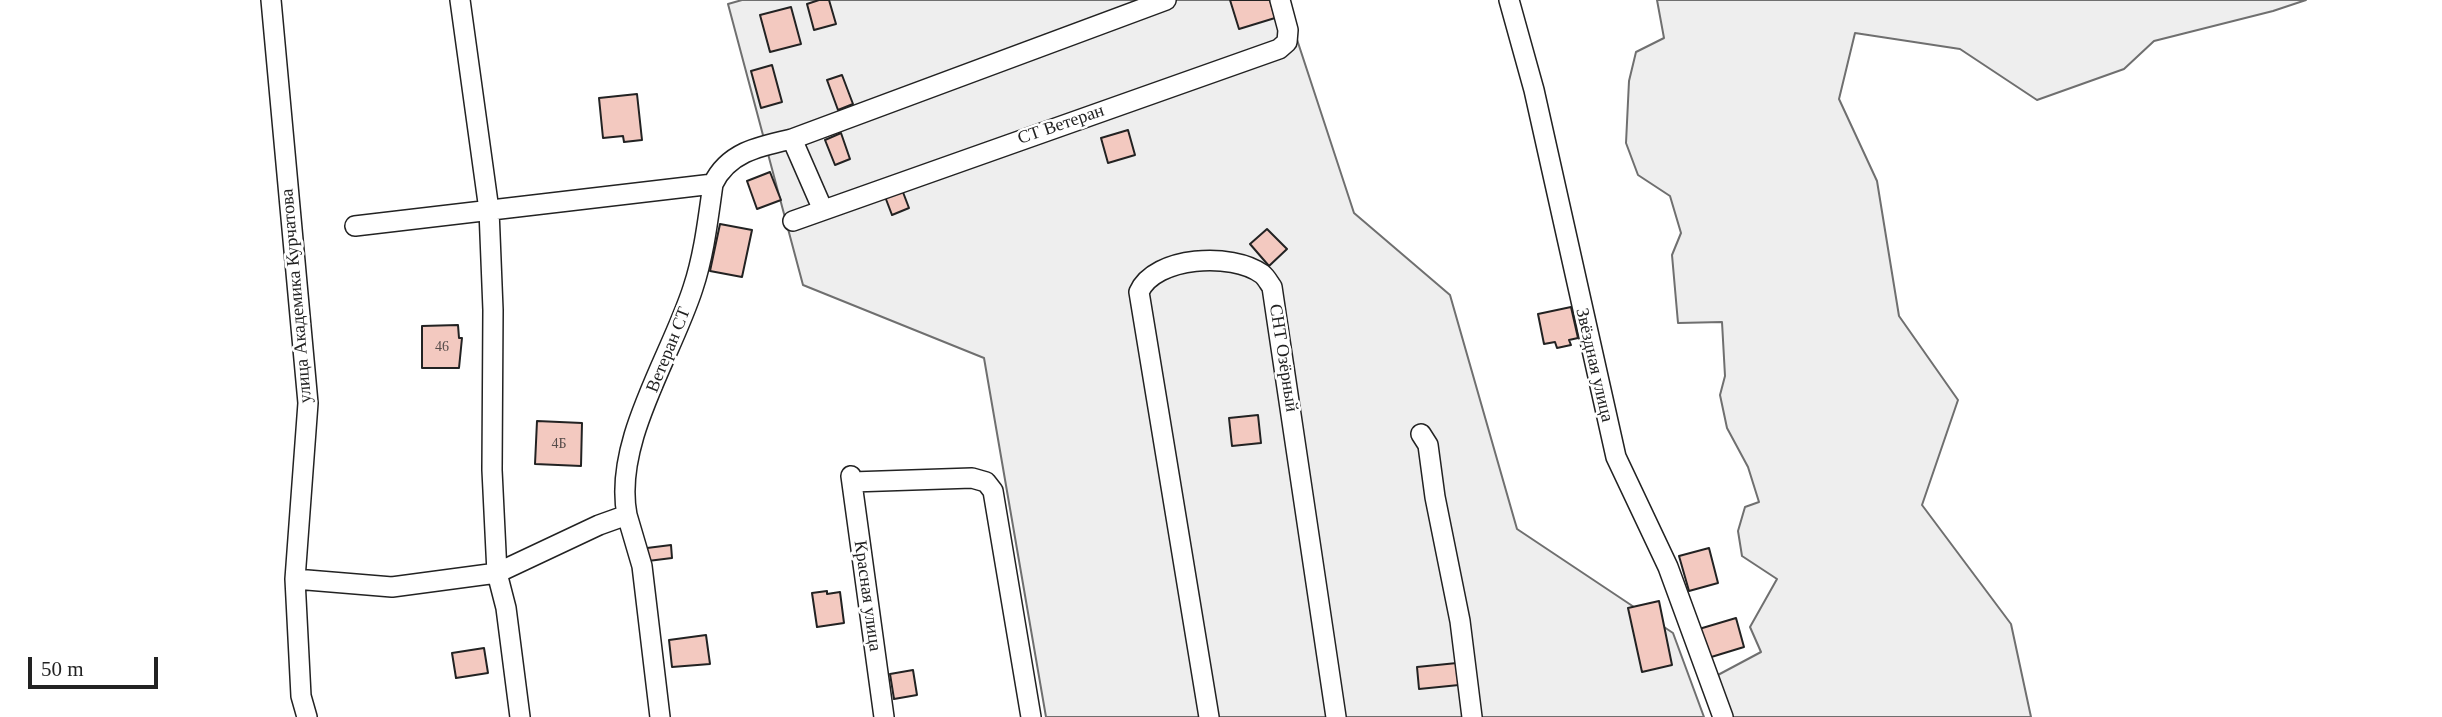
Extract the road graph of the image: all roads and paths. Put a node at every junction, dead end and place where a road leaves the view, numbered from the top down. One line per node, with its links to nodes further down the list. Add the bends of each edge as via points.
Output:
1 (271, 0): 15 (street, улица Академика Курчатова, via 308,403)
2 (460, 0): 8 (street)
3 (1166, 0): 6 (street)
4 (1280, 0): 9 (street, СТ Ветеран, via 1288,30 1287,42 1279,50)
5 (1509, 0): 24 (street, Звёздная улица, via 1534,90 1616,457 1668,567)
6 (792, 139): 7 (street, via 759,146 732,159); 9 (street)
7 (713, 184): 8 (street); 13 (street, Ветеран СТ, via 693,290 629,452 623,496)
8 (489, 210): 11 (street); 14 (street)
9 (823, 210): 10 (street, СТ Ветеран)
10 (793, 221)
11 (355, 226)
12 (1422, 435): 23 (street, via 1428,445 1460,621)
13 (627, 515): 14 (street); 18 (street, Ветеран СТ, via 642,566)
14 (497, 573): 15 (street, via 392,587); 17 (street)
15 (295, 579): 16 (street, улица Академика Курчатова, via 301,696)
16 (307, 717)
17 (520, 717)
18 (660, 717)
19 (884, 717): 20 (street, Красная улица, via 851,479 972,478 986,482 993,491)
20 (1031, 717)
21 (1209, 717): 22 (street, СНТ Озёрный, via 1139,292 1145,279 1159,270 1217,261 1262,274 1272,287)
22 (1336, 717)
23 (1472, 717)
24 (1723, 717)

